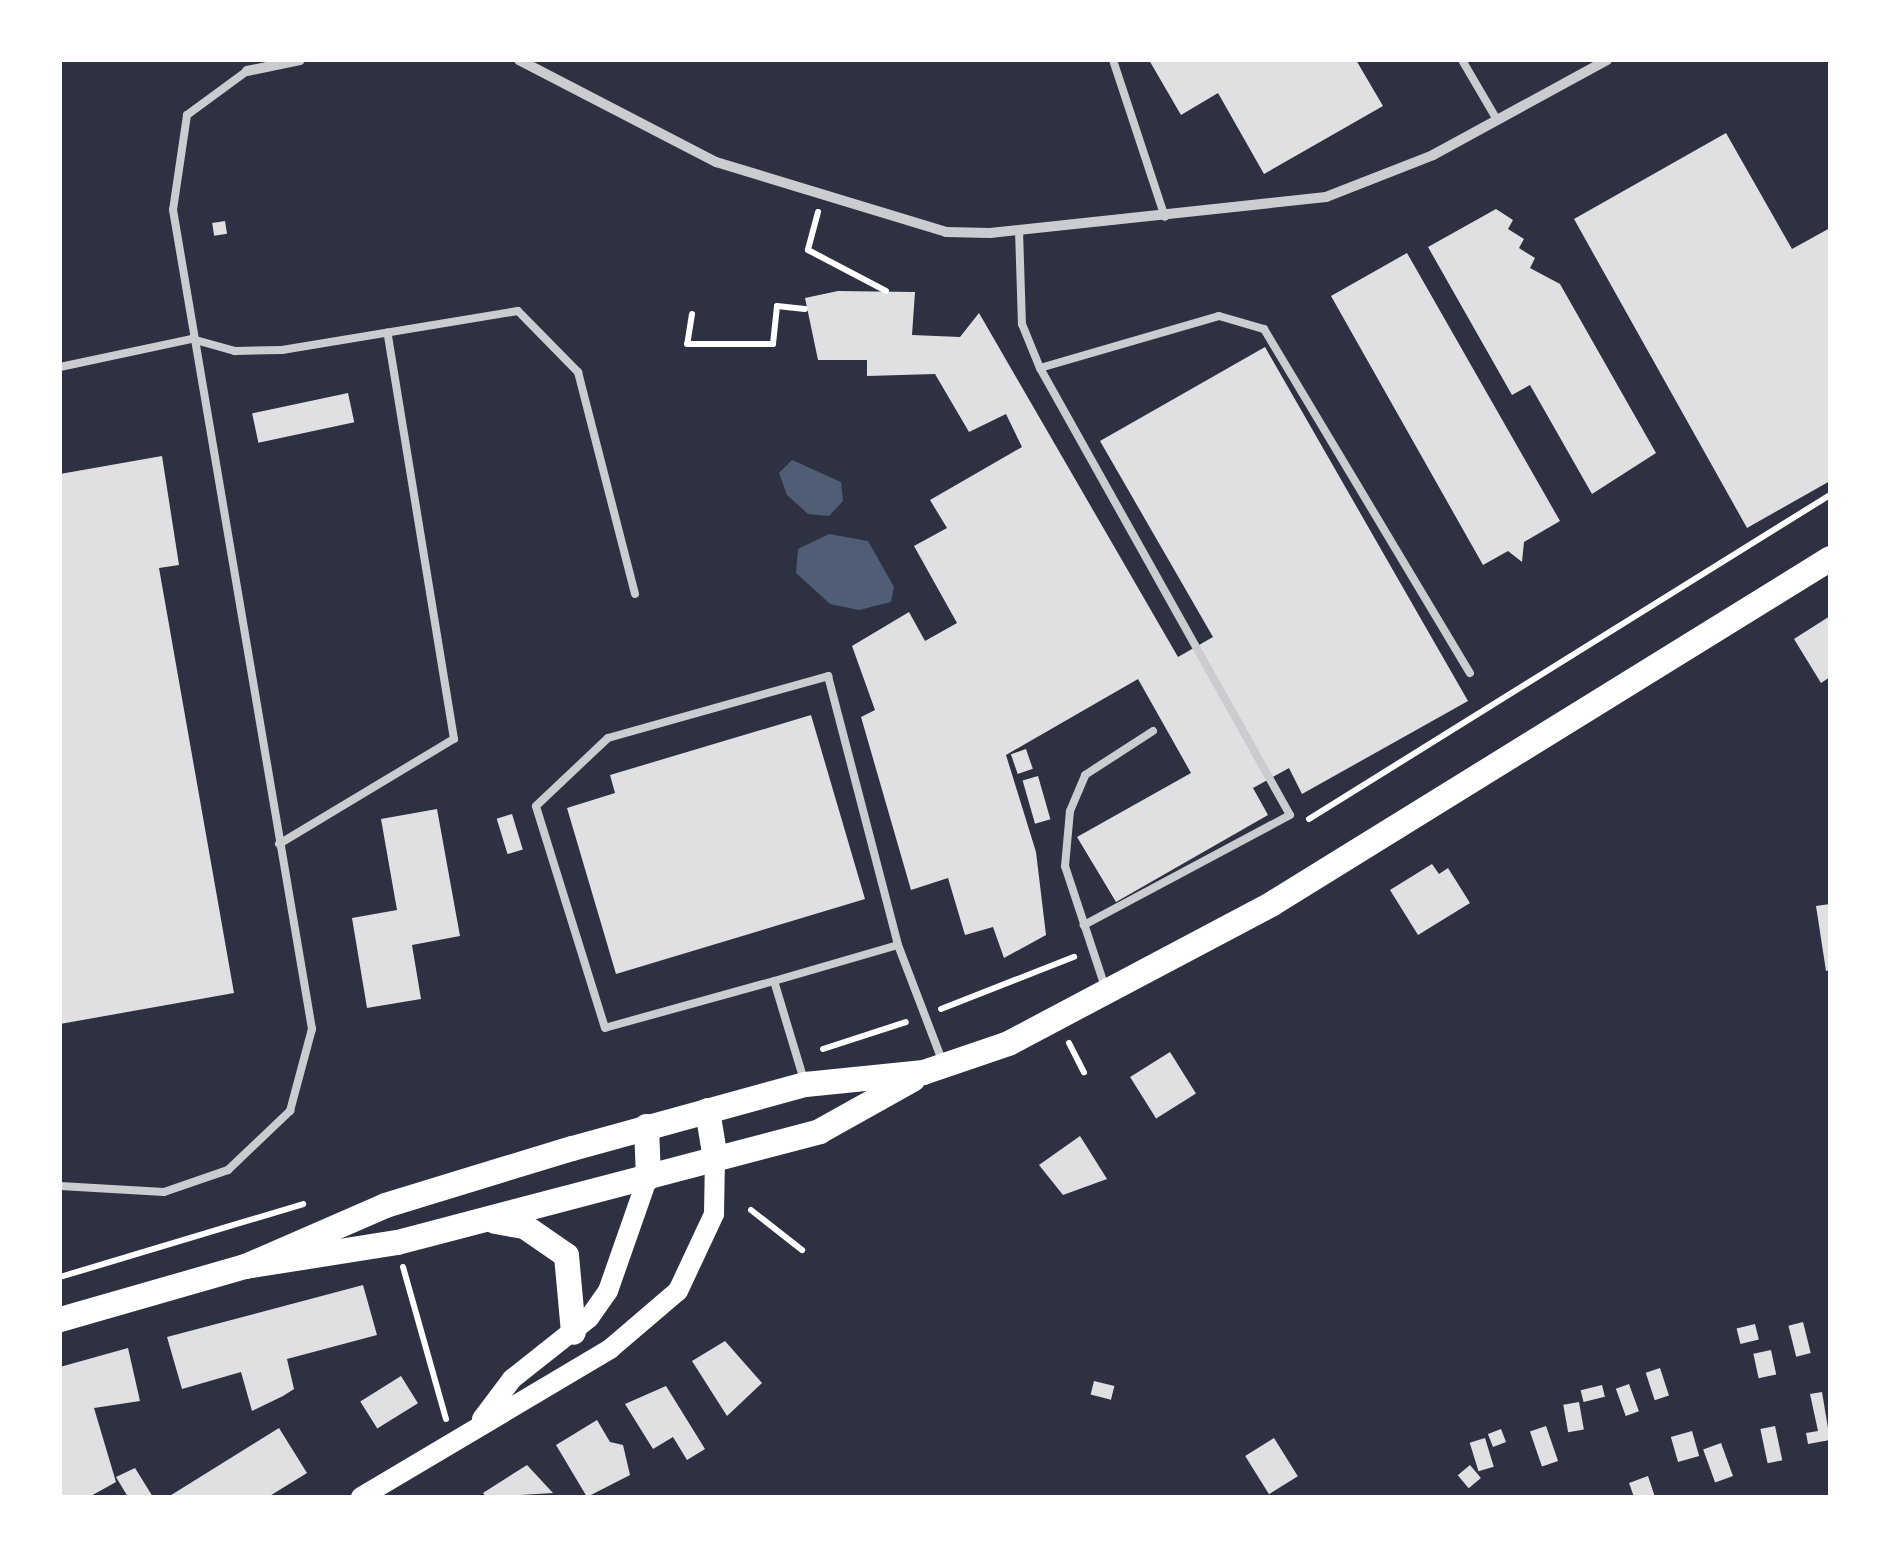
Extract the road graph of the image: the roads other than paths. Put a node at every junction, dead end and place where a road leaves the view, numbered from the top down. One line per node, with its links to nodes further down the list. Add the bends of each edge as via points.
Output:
1 (519, 60): 9 (street, via 716,162 946,232)
2 (1113, 60): 8 (lane)
3 (1462, 60): 7 (lane)
4 (1607, 60): 7 (street)
5 (296, 61): 6 (street)
6 (248, 71): 11 (lane, via 200,98 180,138 174,210)
7 (1497, 120): 8 (street, via 1326,197)
8 (1165, 218): 9 (street)
9 (1020, 230): 13 (lane, via 1022,324)
10 (387, 332): 11 (lane, via 235,352); 15 (lane, via 518,311 578,372); 18 (lane, via 454,739)
11 (192, 339): 12 (lane); 18 (lane)
12 (60, 367)
13 (1040, 368): 16 (lane, via 1219,316 1264,329); 19 (lane, via 1290,815)
14 (1830, 558): 22 (main road)
15 (635, 594)
16 (1470, 673)
17 (1152, 732): 19 (lane, via 1085,776 1070,811 1065,866)
18 (279, 844): 29 (lane, via 312,1030 290,1112 228,1170 164,1192)
19 (1084, 925): 22 (lane)
20 (898, 945): 21 (lane); 21 (lane, via 828,676 608,738 536,806 605,1028); 23 (lane)
21 (774, 981): 24 (lane)
22 (1108, 996): 23 (main road)
23 (934, 1070): 24 (main road); 27 (main road, via 819,1131)
24 (806, 1084): 25 (main road)
25 (707, 1110): 26 (main road); 27 (main road)
26 (646, 1126): 28 (main road); 31 (main road, via 386,1205)
27 (715, 1159): 28 (main road); 34 (main road, via 714,1214 678,1290 610,1349)
28 (648, 1177): 30 (main road); 33 (main road, via 608,1292)
29 (60, 1186)
30 (485, 1220): 31 (main road); 33 (main road, via 524,1226 566,1254)
31 (245, 1266): 32 (main road)
32 (60, 1319)
33 (573, 1332): 34 (main road, via 512,1379)
34 (481, 1421): 35 (main road)
35 (372, 1494)

